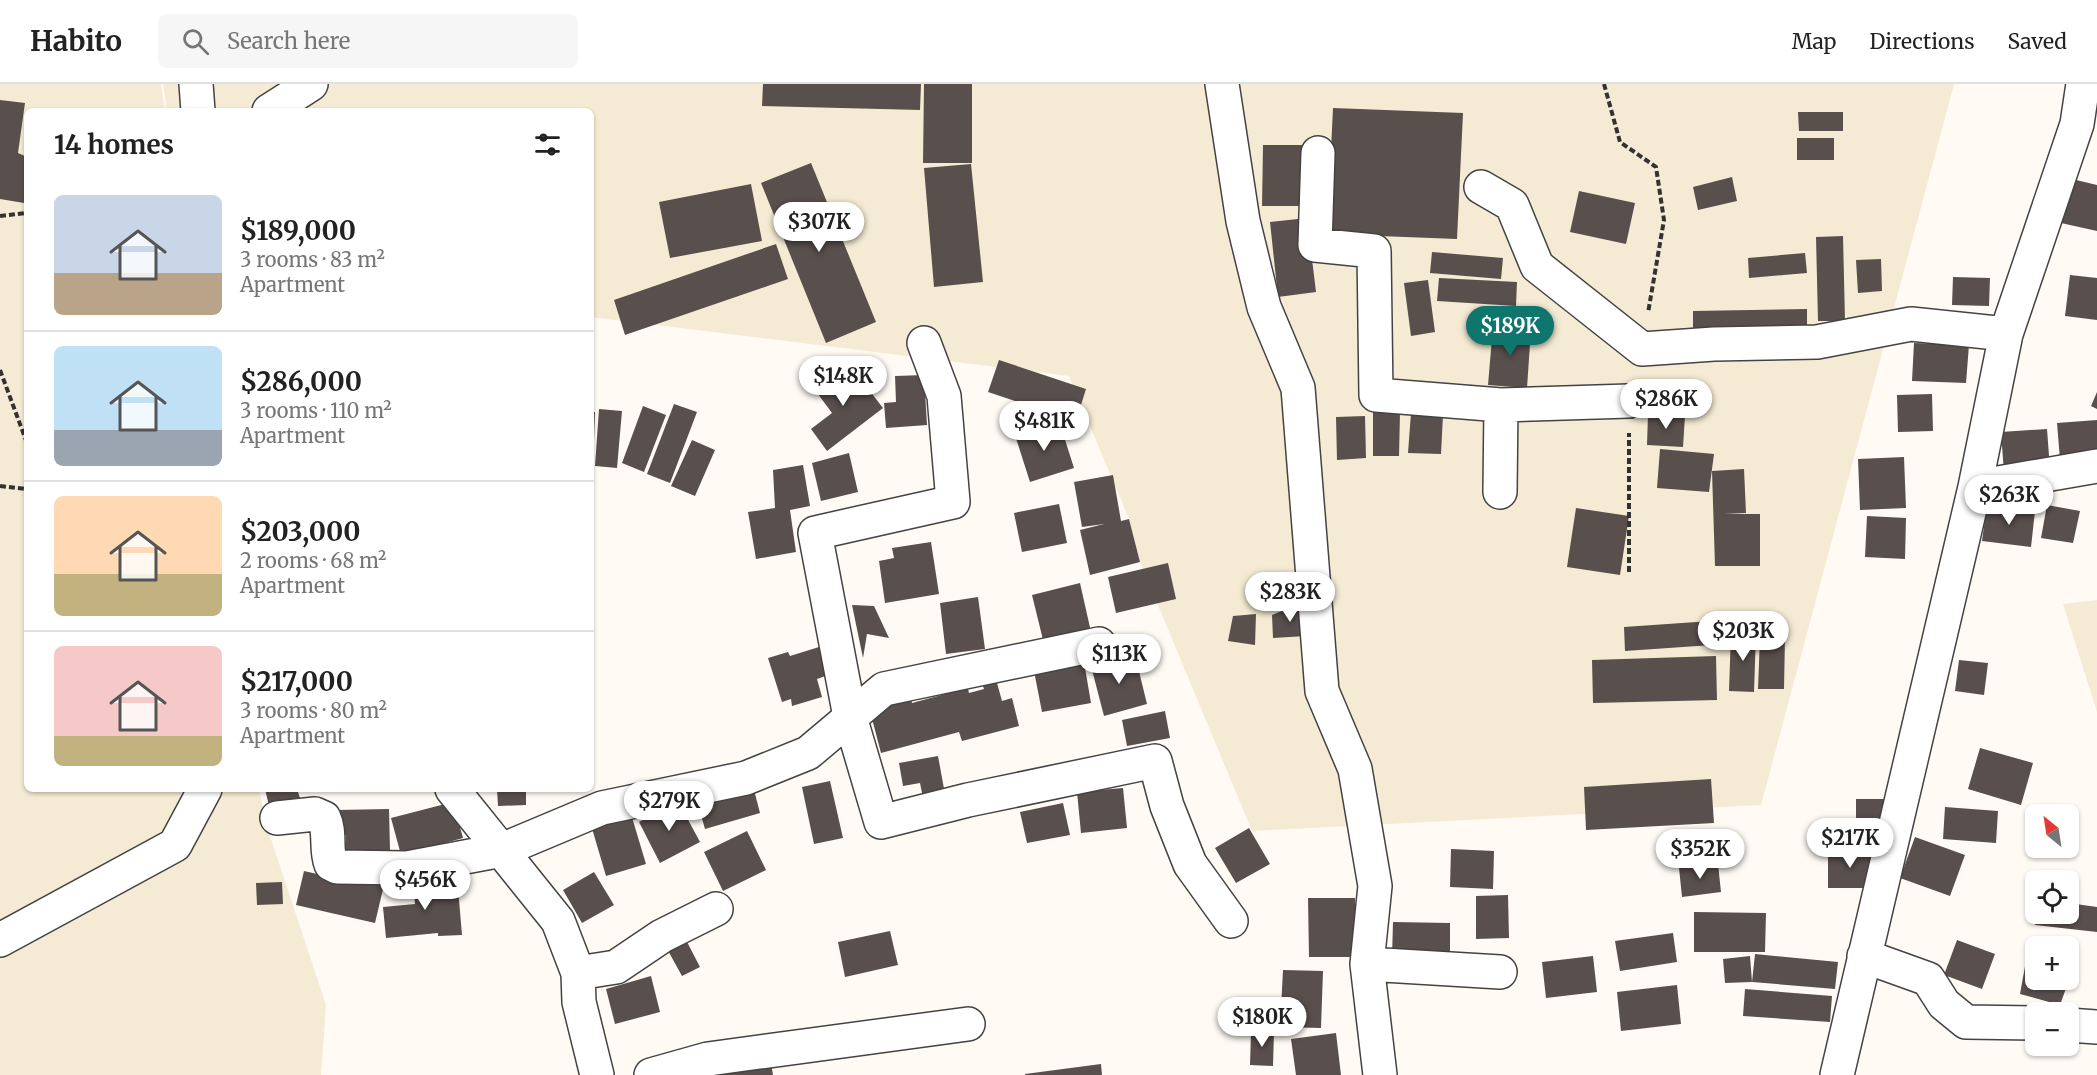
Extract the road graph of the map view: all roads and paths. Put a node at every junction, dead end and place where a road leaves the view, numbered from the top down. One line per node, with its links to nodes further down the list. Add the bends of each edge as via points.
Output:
1 (196, 84): 5 (street)
2 (311, 84): 6 (street)
3 (1222, 84): 33 (street, via 1243,221 1264,307 1298,388 1322,691 1355,769 1375,886)
4 (2083, 84): 7 (street)
5 (198, 108)
6 (274, 108)
7 (2087, 127): 12 (street)
8 (1318, 153): 16 (street, via 1315,245 1374,251 1376,395)
9 (1481, 187): 12 (street, via 1512,206 1537,266 1642,349 1816,342 1911,324)
10 (24, 213): 11 (path)
11 (0, 216)
12 (2006, 334): 20 (street)
13 (924, 342): 24 (street, via 944,396 953,502 815,533)
14 (0, 370): 17 (path)
15 (1629, 400): 16 (street)
16 (1501, 405): 22 (street)
17 (24, 435)
18 (2097, 466): 20 (street)
19 (0, 486): 21 (path)
20 (1975, 487): 32 (street)
21 (24, 489)
22 (1500, 492)
23 (1099, 644): 24 (street, via 884,689)
24 (850, 717): 28 (street, via 808,753 746,778 602,808); 30 (street, via 881,822 1155,761 1167,806 1190,864)
25 (203, 792): 31 (street, via 175,845)
26 (454, 792): 28 (street)
27 (277, 818): 28 (street, via 315,814 324,818 328,826 328,857 337,867 407,868)
28 (502, 850): 35 (street, via 558,921)
29 (716, 909): 35 (street, via 662,936 615,967)
30 (1231, 921)
31 (0, 940)
32 (1864, 956): 36 (street, via 1928,979 1944,1004 1965,1022); 43 (street)
33 (1367, 964): 34 (street); 42 (street)
34 (1500, 972)
35 (578, 973): 40 (street, via 579,1002)
36 (2025, 1023)
37 (968, 1024): 41 (street, via 708,1059)
38 (2079, 1026): 39 (street)
39 (2097, 1027)
40 (597, 1075)
41 (651, 1075)
42 (1380, 1075)
43 (1837, 1075)

